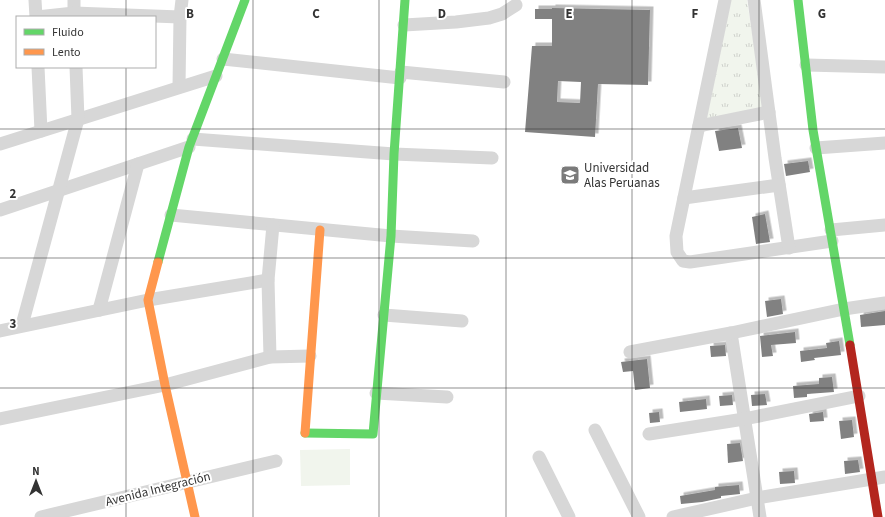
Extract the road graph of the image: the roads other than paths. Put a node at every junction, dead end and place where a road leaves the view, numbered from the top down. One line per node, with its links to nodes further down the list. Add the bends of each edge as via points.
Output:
1 (35, 0): 10 (street)
2 (182, 0): 12 (street)
3 (245, 0): 14 (street)
4 (405, 0): 13 (street)
5 (725, 0): 25 (street)
6 (754, 0): 23 (street)
7 (798, 0): 15 (street)
8 (516, 5): 13 (street, via 502,14 489,18)
9 (74, 10): 11 (street); 12 (street)
10 (36, 16)
11 (41, 16)
12 (180, 16): 22 (street)
13 (404, 25): 19 (street)
14 (223, 59): 19 (street); 20 (street)
15 (806, 66): 16 (street); 30 (street)
16 (885, 67)
17 (38, 68): 26 (street)
18 (76, 68): 24 (street)
19 (400, 75): 21 (street); 31 (street)
20 (216, 76): 22 (street); 27 (street)
21 (504, 82)
22 (179, 87): 24 (street)
23 (769, 112): 25 (street); 34 (street)
24 (78, 119): 26 (street); 35 (street)
25 (699, 126): 36 (street)
26 (41, 131): 29 (street)
27 (191, 143): 31 (street); 33 (street); 38 (street)
28 (885, 143): 30 (street)
29 (0, 144)
30 (816, 148): 43 (street)
31 (394, 154): 32 (street); 42 (street)
32 (492, 158)
33 (138, 164): 35 (street); 50 (street)
34 (779, 184): 36 (street); 45 (street)
35 (59, 191): 37 (street); 53 (street)
36 (684, 198): 45 (street, via 676,236 677,252 682,261 699,262)
37 (0, 210)
38 (171, 215): 39 (street); 47 (street)
39 (273, 225): 41 (street); 46 (street)
40 (885, 225): 43 (street)
41 (320, 230): 42 (street); 57 (street)
42 (391, 236): 44 (street); 51 (street)
43 (832, 236): 45 (street); 49 (street)
44 (473, 241)
45 (789, 248)
46 (268, 280): 47 (street); 58 (street)
47 (148, 300): 50 (street); 59 (street)
48 (885, 303): 49 (street)
49 (844, 309): 55 (street); 61 (street)
50 (99, 310): 53 (street)
51 (384, 315): 52 (street); 60 (street)
52 (462, 321)
53 (22, 325): 54 (street)
54 (0, 331)
55 (731, 334): 56 (street); 64 (street)
56 (630, 352)
57 (310, 356): 58 (street); 60 (street, via 305,433 373,434)
58 (270, 358): 59 (street)
59 (164, 385): 63 (street); 70 (street)
60 (376, 393): 62 (street)
61 (859, 396): 64 (street); 69 (street)
62 (447, 397)
63 (0, 419)
64 (744, 419): 66 (street); 71 (street)
65 (595, 430): 75 (street)
66 (649, 434)
67 (539, 457): 74 (street)
68 (276, 461): 70 (street, Avenida Integración)
69 (879, 478): 71 (street); 78 (street)
70 (187, 482): 72 (street, Avenida Integración); 73 (street)
71 (757, 498): 76 (street); 77 (street)
72 (41, 517)
73 (195, 517)
74 (569, 517)
75 (639, 517)
76 (673, 517)
77 (760, 517)
78 (878, 517)

